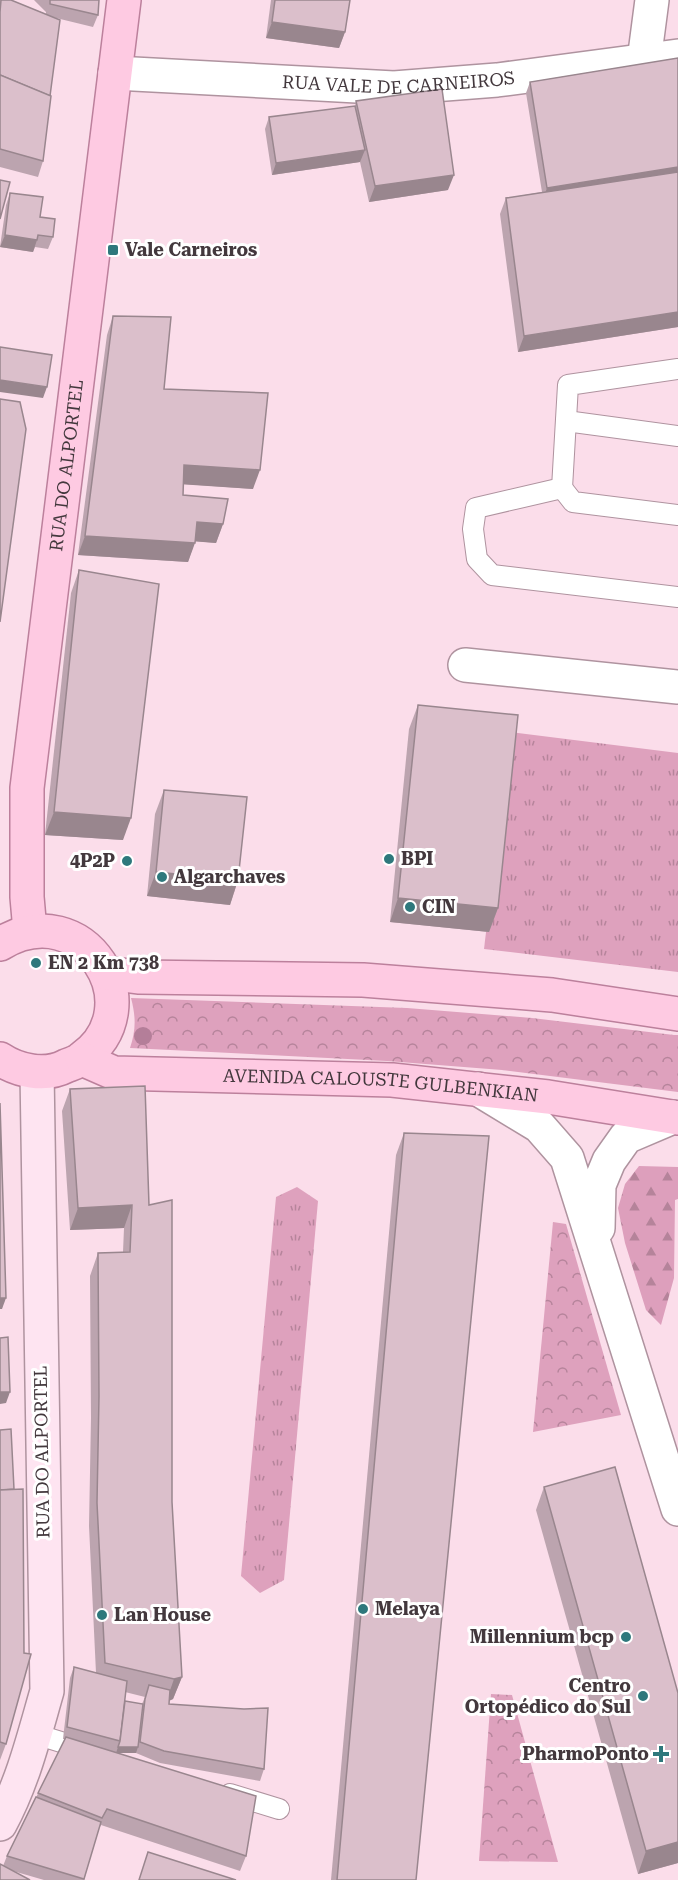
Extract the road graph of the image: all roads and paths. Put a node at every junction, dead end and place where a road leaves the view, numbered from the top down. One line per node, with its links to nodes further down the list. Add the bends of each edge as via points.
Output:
1 (124, 0): 5 (main road, RUA DO ALPORTEL)
2 (652, 0): 4 (street)
3 (678, 56): 4 (street, RUA VALE DE CARNEIROS)
4 (644, 61): 5 (street, RUA VALE DE CARNEIROS, via 394,88)
5 (115, 73): 14 (main road, RUA DO ALPORTEL, via 27,788)
6 (678, 369): 7 (lane, via 568,385)
7 (566, 421): 8 (lane); 9 (lane)
8 (678, 436)
9 (562, 488): 10 (lane, via 573,502); 11 (lane, via 476,507 473,529 477,559 492,575)
10 (678, 515)
11 (678, 597)
12 (465, 665): 13 (street)
13 (678, 687)
14 (30, 931): 15 (main road); 16 (main road, via 54,931 76,939 94,954)
15 (0, 944)
16 (107, 973): 17 (main road, via 138,977 374,981 552,995); 18 (main road, via 112,997 110,1020 99,1042)
17 (678, 1014)
18 (82, 1059): 20 (main road, via 60,1069); 21 (main road, AVENIDA CALOUSTE GULBENKIAN, via 114,1073 392,1080)
19 (1, 1060): 20 (main road)
20 (36, 1072): 25 (street, RUA DO ALPORTEL, via 47,1690)
21 (478, 1089): 22 (main road, AVENIDA CALOUSTE GULBENKIAN); 23 (street, via 539,1126 567,1158)
22 (675, 1118): 23 (street, via 626,1137 609,1161 599,1185)
23 (597, 1254): 24 (street)
24 (678, 1509)
25 (35, 1734): 26 (lane); 29 (street, RUA DO ALPORTEL)
26 (102, 1755)
27 (212, 1788): 28 (lane)
28 (279, 1809)
29 (0, 1824)

